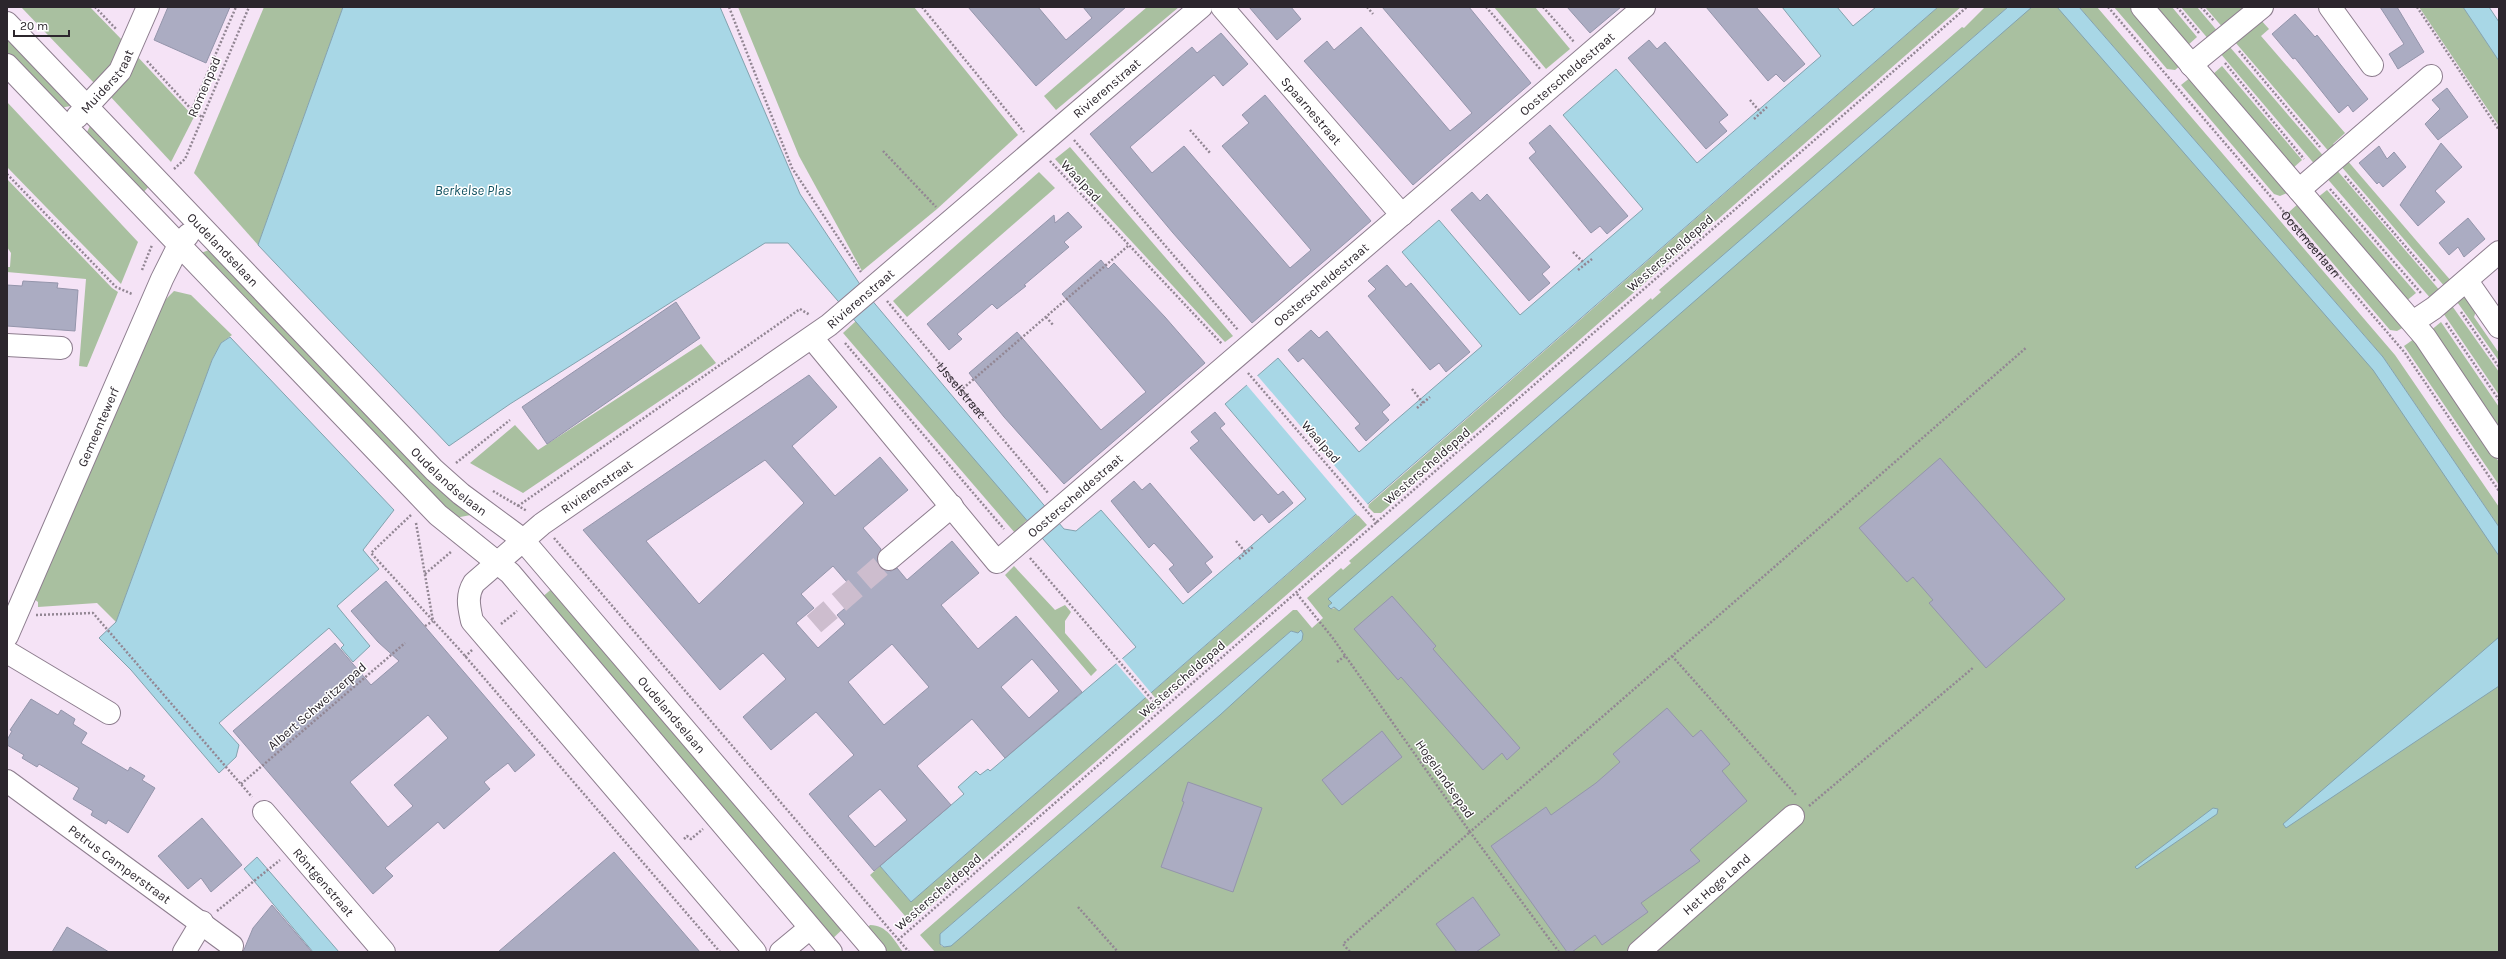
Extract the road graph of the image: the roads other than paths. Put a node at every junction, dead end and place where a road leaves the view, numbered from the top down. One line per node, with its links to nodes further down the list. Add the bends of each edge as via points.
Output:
1 (148, 7): 13 (street, Muiderstraat, via 116,77)
2 (1201, 7): 23 (street, Rivierenstraat, via 1037,147 867,283 846,310)
3 (1222, 7): 16 (street, Spaarnestraat)
4 (1644, 7): 16 (street, Oosterscheldestraat)
5 (2142, 7): 10 (street, Oostmeerlaan)
6 (2262, 7): 10 (street)
7 (2330, 7): 11 (street)
8 (7, 23): 13 (street, Oudelandselaan)
9 (7, 65): 14 (street)
10 (2192, 65): 15 (street, Oostmeerlaan)
11 (2372, 65)
12 (2431, 76): 15 (street)
13 (86, 106): 14 (street, Muiderstraat); 17 (street, Oudelandselaan)
14 (67, 128): 19 (street)
15 (2299, 190): 21 (street, Oostmeerlaan)
16 (1402, 215): 27 (street, Oosterscheldestraat, via 1246,360 1061,507 997,562)
17 (198, 224): 19 (street, Gemeentewerf); 28 (street, Oudelandselaan, via 434,470 461,494)
18 (2499, 252): 20 (street)
19 (175, 253): 30 (street, via 438,515); 31 (street, Gemeentewerf)
20 (2467, 281): 21 (street); 22 (street)
21 (2413, 322): 26 (street, Oostmeerlaan)
22 (2499, 327)
23 (812, 338): 27 (street); 28 (street, Rivierenstraat)
24 (7, 345): 25 (street)
25 (61, 348)
26 (2499, 447)
27 (952, 506): 29 (street)
28 (522, 539): 30 (street, Rivierenstraat); 45 (street, Oudelandselaan)
29 (889, 559)
30 (498, 561): 38 (street); 42 (street, via 468,592 472,621)
31 (7, 636)
32 (7, 652): 33 (street)
33 (109, 713)
34 (7, 781): 37 (street, Petrus Camperstraat)
35 (264, 812): 41 (street, Röntgenstraat)
36 (1793, 816): 46 (street, Het Hoge Land)
37 (202, 922): 39 (street, Petrus Camperstraat); 40 (street)
38 (810, 928): 43 (street); 44 (street)
39 (232, 946)
40 (184, 952)
41 (384, 952)
42 (755, 952)
43 (781, 952)
44 (830, 952)
45 (875, 952)
46 (1639, 952)

